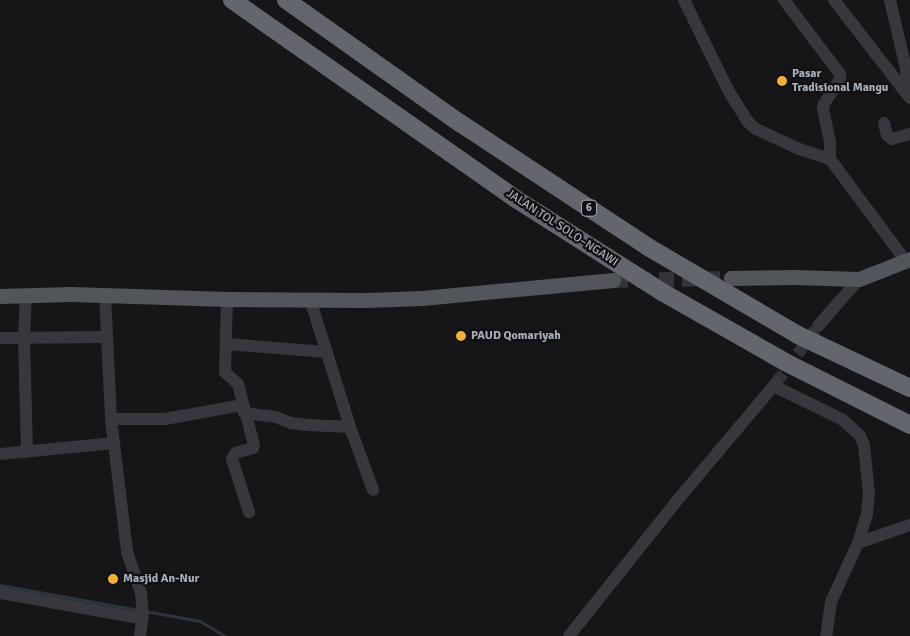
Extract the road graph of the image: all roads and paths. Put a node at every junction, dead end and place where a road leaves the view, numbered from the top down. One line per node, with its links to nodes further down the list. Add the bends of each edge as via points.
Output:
1 (219, 0): 8 (highway)
2 (232, 0): 8 (highway, JALAN TOL SOLO–NGAWI)
3 (286, 0): 28 (highway, 6, via 460,123 648,247 798,335)
4 (684, 0): 12 (street, via 728,90 747,121 756,129 799,149)
5 (784, 0): 12 (street, via 840,74 823,109)
6 (834, 0): 9 (street)
7 (890, 0): 9 (street, via 906,69)
8 (311, 57): 31 (highway, JALAN TOL SOLO–NGAWI, via 516,199 662,292 785,362)
9 (908, 96)
10 (884, 123): 11 (street, via 887,135 892,139)
11 (910, 134)
12 (830, 159): 13 (street)
13 (908, 259): 15 (main road)
14 (731, 278): 15 (main road)
15 (859, 279): 22 (street)
16 (613, 280): 21 (main road, via 422,298)
17 (26, 295): 18 (main road); 19 (main road); 25 (street)
18 (0, 296)
19 (105, 296): 20 (main road); 23 (street)
20 (227, 299): 21 (main road); 26 (street)
21 (310, 299): 27 (street)
22 (818, 326)
23 (107, 337): 25 (street); 30 (street)
24 (0, 338): 25 (street)
25 (24, 338): 34 (street)
26 (226, 344): 27 (street); 29 (street, via 225,372 238,384)
27 (327, 352): 32 (street)
28 (910, 388)
29 (243, 409): 30 (street, via 165,420); 32 (street, via 291,423); 37 (street, via 254,445 236,453 232,459)
30 (111, 419): 33 (street)
31 (910, 425)
32 (350, 427): 36 (street)
33 (114, 443): 34 (street); 41 (street, via 127,552 141,593)
34 (27, 452): 35 (street)
35 (0, 454)
36 (373, 490)
37 (249, 512)
38 (910, 525): 39 (street)
39 (858, 543): 43 (street, via 869,494 864,444 860,436 843,420 775,384 674,503); 44 (street, via 831,602)
40 (0, 593): 41 (street)
41 (143, 616): 42 (street)
42 (140, 636)
43 (569, 636)
44 (826, 636)

